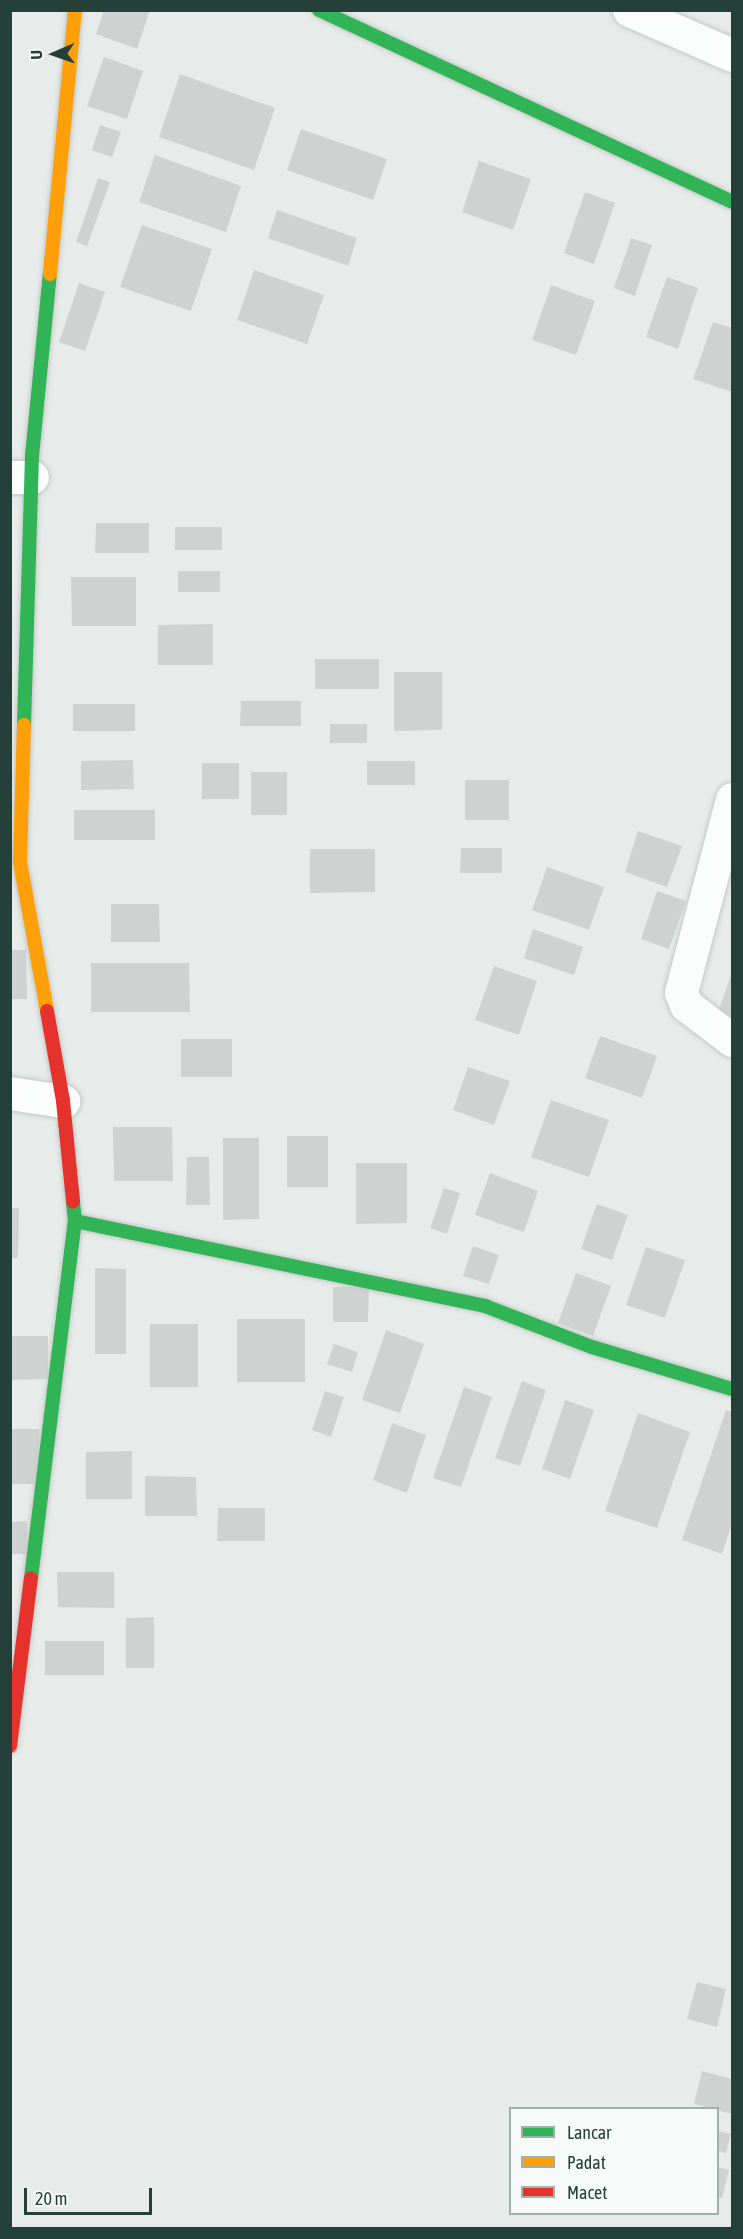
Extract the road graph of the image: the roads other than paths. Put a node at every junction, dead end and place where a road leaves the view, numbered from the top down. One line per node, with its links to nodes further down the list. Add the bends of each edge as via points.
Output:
1 (75, 10): 6 (street)
2 (319, 10): 5 (street)
3 (629, 10): 4 (street)
4 (732, 55)
5 (732, 202)
6 (21, 477): 7 (street)
7 (16, 756): 11 (street, via 20,862)
8 (732, 799): 9 (street, via 681,992 686,1005)
9 (732, 1040)
10 (10, 1093): 11 (street)
11 (63, 1101): 12 (street)
12 (75, 1221): 13 (street, via 485,1306 592,1347); 14 (street)
13 (732, 1389)
14 (10, 1746)

